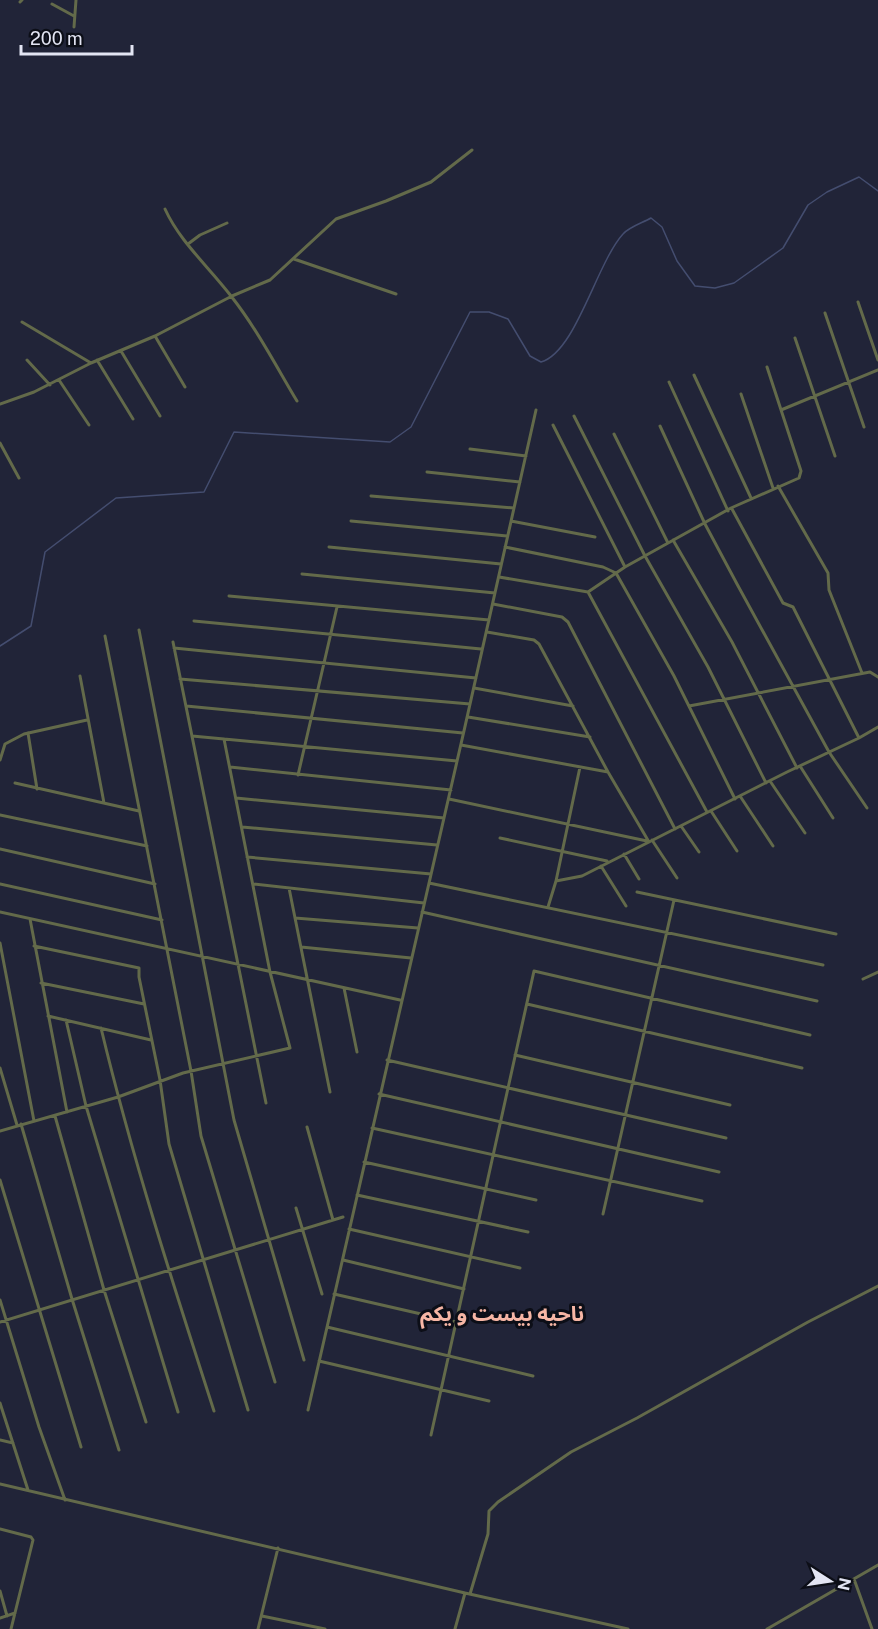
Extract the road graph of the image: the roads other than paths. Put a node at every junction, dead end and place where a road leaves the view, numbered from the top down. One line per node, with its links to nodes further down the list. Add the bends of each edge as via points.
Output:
1 (76, 0): 3 (street)
2 (52, 4): 3 (street)
3 (74, 16): 4 (street)
4 (74, 27)
5 (472, 150): 9 (street, via 431,182 336,219)
6 (165, 209): 8 (street)
7 (227, 224): 8 (street)
8 (188, 244): 11 (street)
9 (294, 259): 10 (street); 11 (street, via 270,280)
10 (396, 294)
11 (232, 296): 15 (street); 32 (street)
12 (858, 302): 20 (street)
13 (825, 314): 27 (street)
14 (22, 322): 21 (street)
15 (155, 336): 17 (street); 29 (street)
16 (795, 338): 31 (street)
17 (120, 351): 19 (street); 36 (street)
18 (27, 360): 28 (street)
19 (97, 360): 21 (street); 38 (street)
20 (878, 360)
21 (91, 363): 25 (street)
22 (768, 367): 35 (street)
23 (878, 370): 27 (street)
24 (694, 375): 54 (street)
25 (59, 380): 28 (street); 39 (street)
26 (669, 382): 56 (street)
27 (848, 382): 31 (street); 42 (street)
28 (50, 385): 33 (street)
29 (185, 387)
30 (741, 394): 52 (street)
31 (814, 397): 35 (street); 47 (street)
32 (297, 401)
33 (0, 404)
34 (536, 410): 46 (street)
35 (781, 410): 51 (street, via 800,475)
36 (160, 416)
37 (574, 416): 66 (street)
38 (133, 419)
39 (89, 425)
40 (553, 425): 68 (street)
41 (660, 426): 59 (street)
42 (864, 427)
43 (614, 434): 63 (street)
44 (0, 443): 49 (street)
45 (470, 449): 46 (street)
46 (526, 456): 50 (street)
47 (835, 456)
48 (427, 472): 50 (street)
49 (19, 478)
50 (520, 482): 55 (street)
51 (778, 486): 52 (street); 87 (street, via 828,573 829,590)
52 (773, 488): 54 (street)
53 (371, 496): 55 (street)
54 (751, 498): 56 (street)
55 (514, 508): 58 (street)
56 (729, 509): 59 (street); 92 (street, via 783,603 793,607)
57 (351, 521): 60 (street)
58 (511, 521): 60 (street); 61 (street)
59 (705, 524): 62 (street); 93 (street)
60 (508, 536): 65 (street)
61 (595, 537)
62 (673, 540): 63 (street); 96 (street)
63 (668, 543): 66 (street)
64 (329, 547): 67 (street)
65 (505, 547): 67 (street); 69 (street)
66 (645, 556): 68 (street); 97 (street)
67 (501, 564): 71 (street)
68 (625, 567): 69 (street)
69 (616, 573): 72 (street); 101 (street)
70 (302, 574): 73 (street)
71 (499, 577): 72 (street); 73 (street)
72 (588, 592): 133 (street)
73 (495, 593): 75 (street)
74 (229, 596): 76 (street)
75 (493, 604): 77 (street); 140 (street, via 562,617 568,622)
76 (337, 607): 77 (street); 81 (street)
77 (489, 620): 80 (street)
78 (194, 621): 81 (street)
79 (139, 630): 181 (street)
80 (486, 632): 85 (street); 100 (street, via 539,644)
81 (330, 634): 85 (street); 86 (street)
82 (105, 636): 132 (street)
83 (173, 642): 84 (street)
84 (174, 648): 86 (street); 90 (street)
85 (482, 649): 91 (street)
86 (324, 663): 91 (street); 95 (street)
87 (862, 674): 89 (street); 92 (street)
88 (80, 676): 104 (street)
89 (878, 676)
90 (180, 678): 95 (street); 99 (street)
91 (476, 678): 94 (street)
92 (830, 680): 93 (street); 110 (street)
93 (795, 686): 96 (street); 114 (street)
94 (474, 688): 98 (street); 100 (street)
95 (318, 691): 98 (street); 103 (street)
96 (758, 693): 97 (street); 119 (street)
97 (724, 699): 101 (street); 122 (street)
98 (470, 704): 102 (street)
99 (186, 706): 103 (street); 108 (street)
100 (573, 706): 109 (street)
101 (689, 706): 128 (street)
102 (467, 717): 107 (street); 109 (street)
103 (311, 719): 107 (street); 113 (street)
104 (87, 720): 106 (street); 130 (street)
105 (878, 727): 110 (street)
106 (28, 733): 115 (street, via 5,744); 124 (street)
107 (464, 733): 112 (street)
108 (192, 736): 111 (street); 183 (street)
109 (590, 737): 120 (street)
110 (859, 738): 114 (street)
111 (224, 739): 113 (street); 117 (street)
112 (461, 745): 116 (street); 118 (street)
113 (305, 746): 116 (street); 121 (street)
114 (829, 752): 119 (street); 131 (street)
115 (0, 760)
116 (457, 761): 125 (street)
117 (230, 767): 121 (street); 127 (street)
118 (580, 767): 120 (street); 137 (street)
119 (798, 767): 122 (street); 136 (street)
120 (608, 772): 143 (street)
121 (298, 775): 125 (street)
122 (768, 782): 126 (street); 141 (street)
123 (15, 783): 124 (street)
124 (37, 789): 130 (street)
125 (451, 790): 129 (street)
126 (740, 796): 128 (street); 146 (street)
127 (236, 798): 135 (street); 139 (street)
128 (735, 798): 133 (street)
129 (449, 799): 135 (street); 137 (street)
130 (104, 803): 132 (street)
131 (867, 808)
132 (140, 811): 145 (street)
133 (709, 812): 138 (street); 149 (street)
134 (0, 815): 145 (street)
135 (444, 818): 144 (street)
136 (833, 818)
137 (568, 825): 143 (street); 148 (street)
138 (680, 826): 140 (street); 150 (street)
139 (242, 827): 144 (street); 152 (street)
140 (675, 829): 143 (street)
141 (805, 833)
142 (500, 838): 148 (street)
143 (650, 841): 151 (street); 156 (street)
144 (438, 845): 155 (street)
145 (147, 846): 161 (street)
146 (773, 846)
147 (0, 849): 161 (street)
148 (562, 851): 153 (street); 158 (street)
149 (737, 851)
150 (699, 852)
151 (624, 854): 153 (street); 157 (street)
152 (248, 857): 155 (street); 162 (street)
153 (609, 862): 154 (street)
154 (601, 866): 158 (street, via 582,876); 167 (street)
155 (431, 873): 159 (street)
156 (677, 878)
157 (639, 879)
158 (556, 881): 168 (street)
159 (429, 883): 166 (street); 168 (street)
160 (0, 884): 173 (street)
161 (155, 884): 173 (street)
162 (253, 885): 163 (street); 186 (street)
163 (289, 888): 166 (street); 171 (street)
164 (638, 892): 165 (street)
165 (674, 900): 175 (street); 176 (street)
166 (424, 903): 170 (street)
167 (626, 906)
168 (548, 907): 175 (street)
169 (0, 912): 172 (street)
170 (422, 912): 174 (street); 185 (street)
171 (295, 918): 174 (street); 179 (street)
172 (30, 919): 178 (street); 180 (street)
173 (162, 920): 180 (street)
174 (418, 928): 182 (street)
175 (667, 932): 184 (street); 185 (street)
176 (836, 934)
177 (0, 943): 223 (street)
178 (34, 946): 190 (street); 195 (street, via 140,968)
179 (301, 947): 182 (street); 189 (street)
180 (168, 949): 181 (street); 210 (street)
181 (201, 956): 183 (street); 207 (street)
182 (411, 958): 193 (street)
183 (238, 964): 186 (street); 204 (street)
184 (823, 964)
185 (659, 965): 192 (street); 194 (street)
186 (270, 972): 189 (street); 204 (street, via 290,1047)
187 (878, 972): 188 (street)
188 (863, 979)
189 (307, 980): 191 (street); 214 (street)
190 (41, 983): 195 (street); 197 (street)
191 (344, 988): 193 (street); 203 (street)
192 (652, 998): 196 (street, via 537,971 533,973); 200 (street); 201 (street)
193 (400, 1000): 206 (street)
194 (817, 1001)
195 (144, 1004): 202 (street)
196 (526, 1004): 200 (street); 205 (street)
197 (48, 1016): 198 (street); 220 (street)
198 (66, 1020): 199 (street); 219 (street)
199 (101, 1028): 202 (street); 216 (street)
200 (644, 1031): 209 (street); 212 (street)
201 (810, 1035)
202 (152, 1040): 211 (street)
203 (357, 1052)
204 (256, 1055): 207 (street); 217 (street)
205 (515, 1055): 212 (street); 213 (street)
206 (387, 1060): 213 (street); 215 (street)
207 (222, 1063): 210 (street); 248 (street, via 234,1120)
208 (0, 1068): 225 (street)
209 (802, 1068)
210 (191, 1071): 211 (street); 249 (street, via 201,1136)
211 (160, 1080): 216 (street); 251 (street, via 170,1144)
212 (633, 1082): 218 (street); 222 (street)
213 (508, 1088): 222 (street); 224 (street)
214 (330, 1092)
215 (379, 1094): 224 (street); 227 (street)
216 (118, 1097): 219 (street); 254 (street)
217 (266, 1103)
218 (730, 1105)
219 (86, 1106): 220 (street); 255 (street)
220 (67, 1112): 221 (street)
221 (55, 1115): 223 (street); 258 (street)
222 (625, 1115): 229 (street); 230 (street)
223 (34, 1121): 225 (street)
224 (500, 1122): 230 (street); 231 (street)
225 (19, 1125): 228 (street); 261 (street)
226 (307, 1127): 243 (street)
227 (372, 1128): 231 (street); 232 (street)
228 (0, 1131)
229 (726, 1138)
230 (618, 1149): 233 (street); 235 (street)
231 (493, 1155): 235 (street); 236 (street)
232 (364, 1162): 236 (street); 237 (street)
233 (719, 1172)
234 (0, 1180): 263 (street)
235 (610, 1180): 239 (street); 241 (street)
236 (486, 1189): 238 (street); 244 (street)
237 (356, 1195): 244 (street); 246 (street)
238 (536, 1200)
239 (702, 1201)
240 (296, 1208): 245 (street)
241 (603, 1214)
242 (343, 1217): 243 (street)
243 (333, 1220): 245 (street)
244 (478, 1221): 247 (street); 250 (street)
245 (302, 1229): 248 (street); 259 (street)
246 (349, 1229): 250 (street); 252 (street)
247 (528, 1232)
248 (269, 1239): 249 (street); 269 (street)
249 (234, 1250): 251 (street); 272 (street)
250 (471, 1257): 253 (street); 257 (street)
251 (202, 1260): 254 (street); 276 (street)
252 (342, 1260): 257 (street); 260 (street)
253 (520, 1268)
254 (169, 1270): 255 (street); 279 (street)
255 (138, 1279): 258 (street); 278 (street)
256 (878, 1286): 295 (street, via 571,1452 498,1502 489,1511 488,1534)
257 (464, 1288): 266 (street)
258 (104, 1290): 261 (street); 280 (street)
259 (322, 1294)
260 (334, 1294): 266 (street); 267 (street)
261 (72, 1299): 263 (street); 285 (street)
262 (0, 1300): 264 (street)
263 (40, 1309): 264 (street); 284 (street)
264 (6, 1319): 265 (street); 288 (street)
265 (0, 1322)
266 (456, 1322): 268 (street)
267 (327, 1327): 268 (street); 270 (street)
268 (449, 1356): 271 (street); 273 (street)
269 (304, 1360)
270 (319, 1361): 273 (street); 277 (street)
271 (533, 1376)
272 (275, 1382)
273 (441, 1390): 274 (street); 281 (street)
274 (489, 1401)
275 (0, 1404): 283 (street)
276 (248, 1410)
277 (308, 1410)
278 (178, 1412)
279 (214, 1412)
280 (146, 1422)
281 (431, 1435)
282 (0, 1440): 283 (street)
283 (13, 1443): 287 (street)
284 (81, 1446)
285 (119, 1450)
286 (0, 1484): 287 (street)
287 (28, 1490): 288 (street)
288 (65, 1500): 290 (street)
289 (0, 1529): 296 (street, via 33,1540)
290 (278, 1548): 294 (street); 298 (street)
291 (878, 1565): 292 (street)
292 (854, 1579): 305 (street); 306 (street)
293 (0, 1592): 297 (street)
294 (465, 1593): 295 (street); 303 (street)
295 (471, 1594): 304 (street)
296 (15, 1613): 297 (street); 300 (street)
297 (7, 1616): 299 (street)
298 (262, 1616): 301 (street); 302 (street)
299 (0, 1618)
300 (11, 1629)
301 (258, 1629)
302 (325, 1629)
303 (455, 1629)
304 (628, 1629)
305 (767, 1629)
306 (872, 1629)

